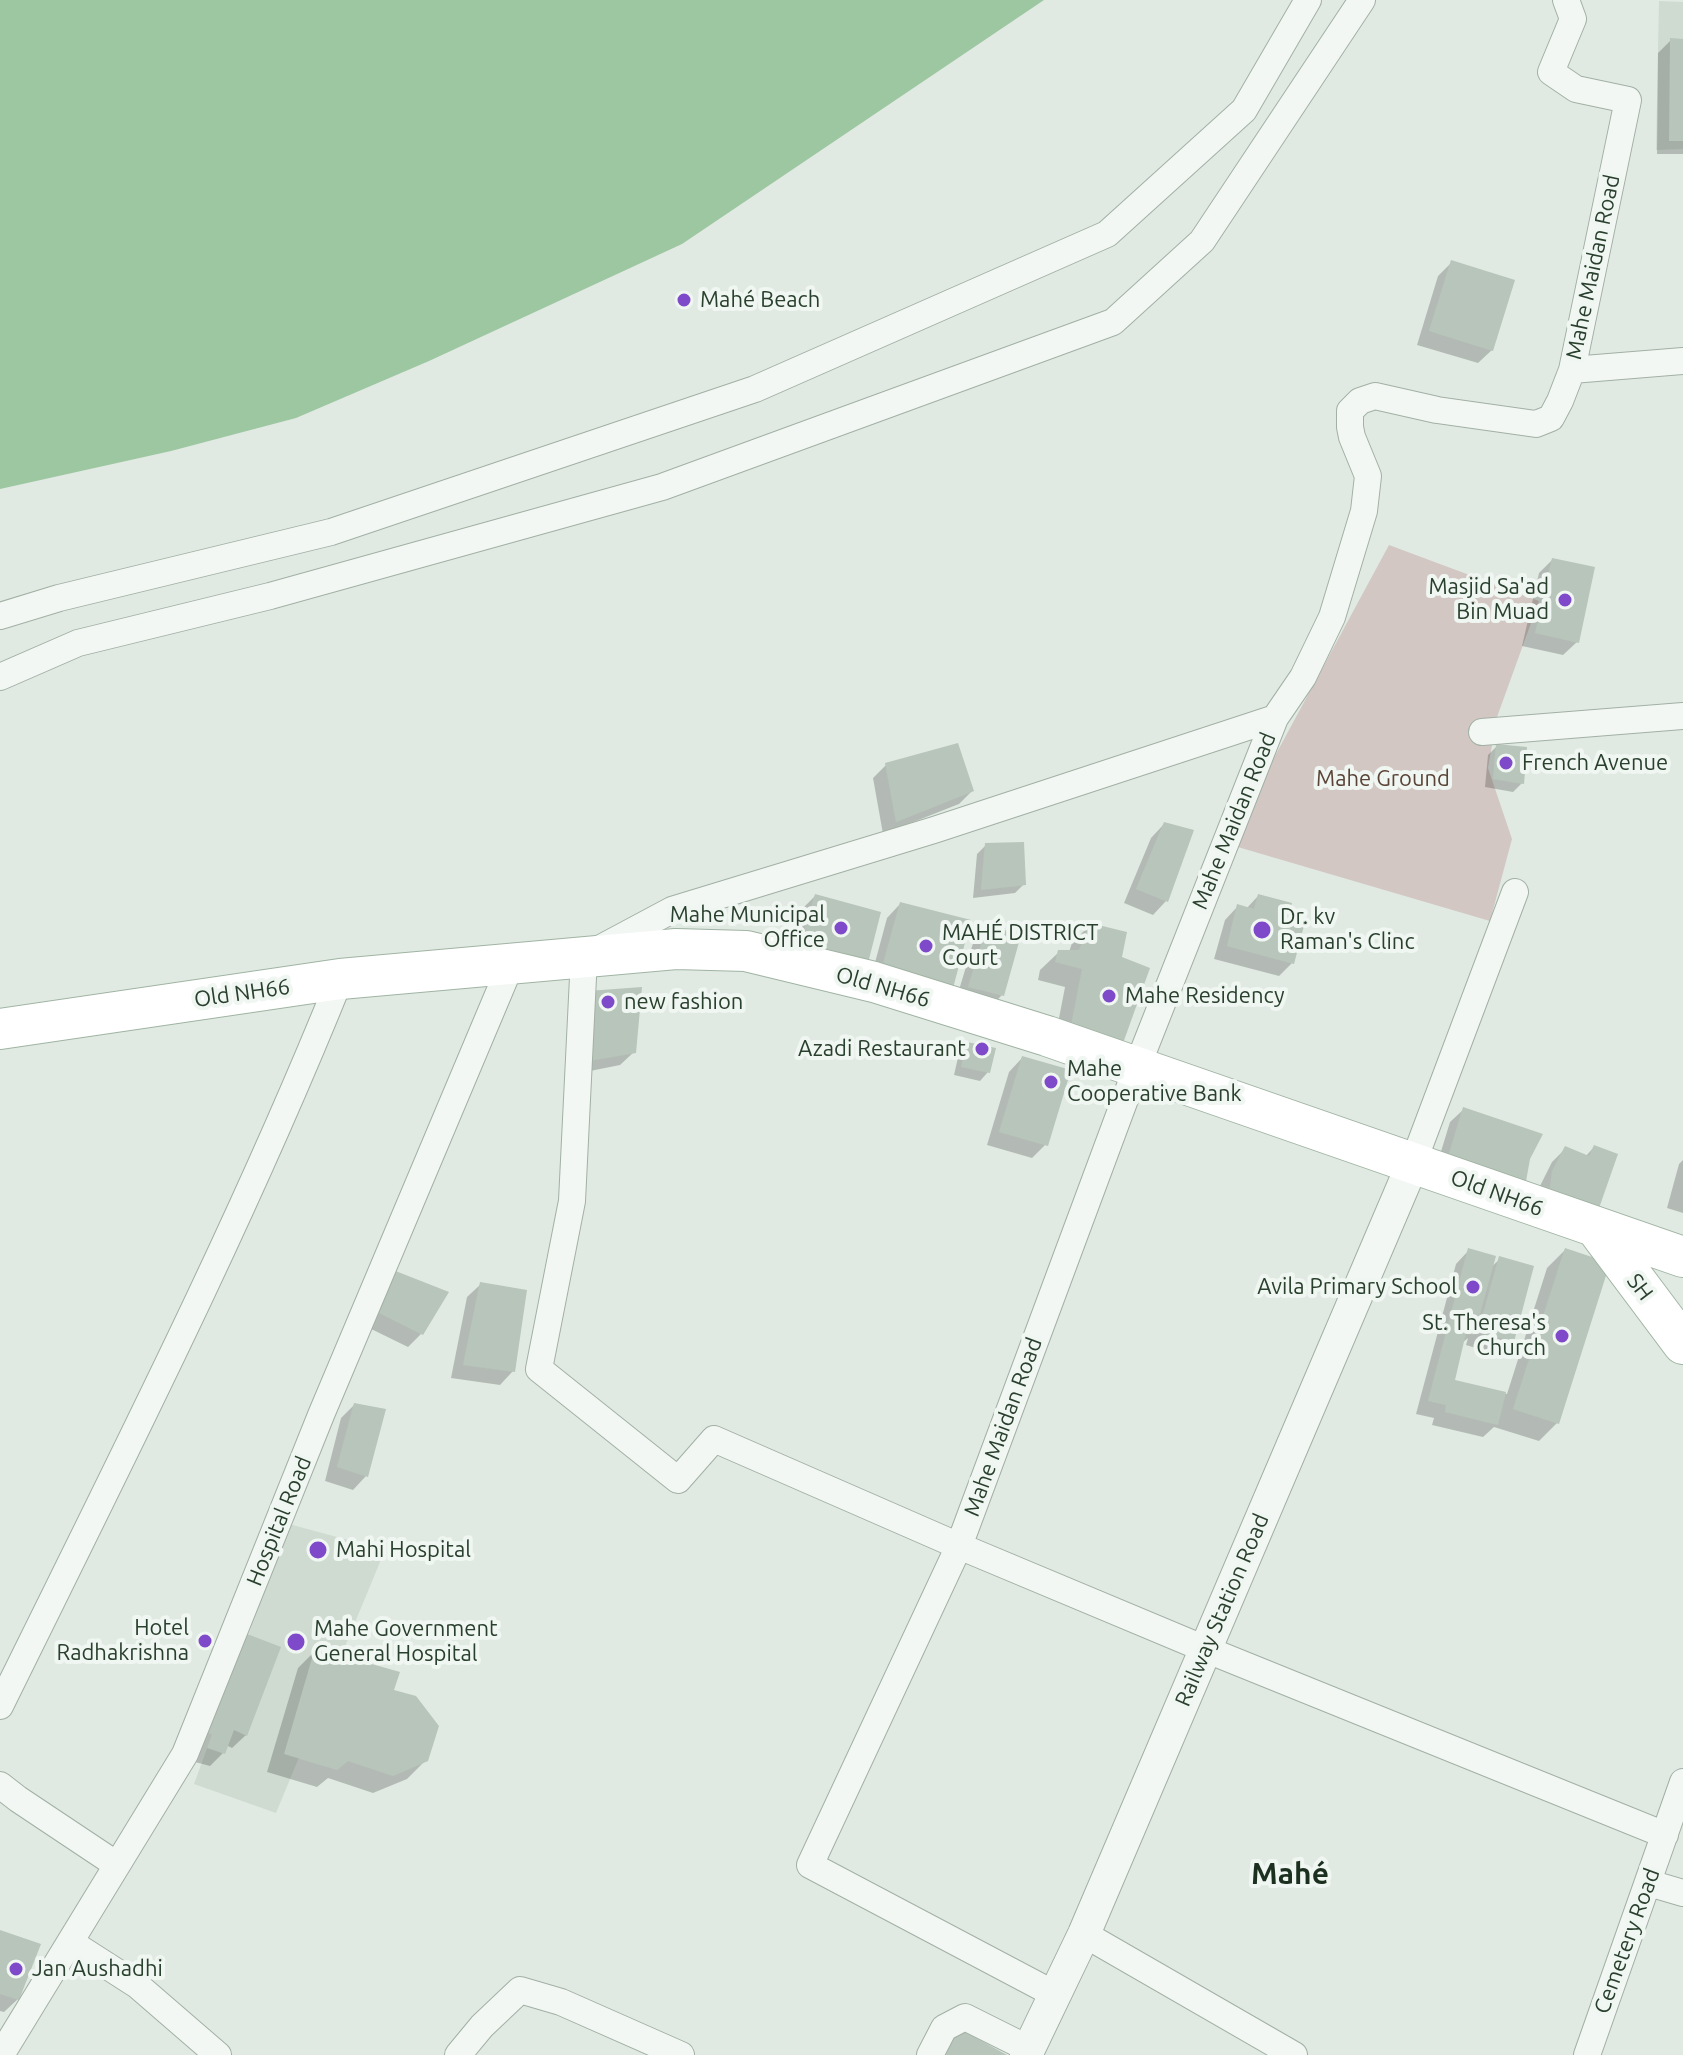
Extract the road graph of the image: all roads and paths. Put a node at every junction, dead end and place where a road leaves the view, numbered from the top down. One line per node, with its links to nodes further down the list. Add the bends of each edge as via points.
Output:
1 (1308, 0): 6 (street, via 1244,110 1107,234 755,389 331,532)
2 (1362, 0): 7 (street, via 1202,241 1113,322 662,487 270,596 78,643)
3 (1566, 0): 5 (street, Mahe Maidan Road, via 1573,19 1551,72 1576,89 1628,100)
4 (1683, 361): 5 (street)
5 (1572, 370): 9 (street, Mahe Maidan Road, via 1551,418 1536,424 1375,396 1350,411 1352,437 1368,476 1364,511 1332,617 1303,677)
6 (0, 616)
7 (0, 677)
8 (1683, 716): 10 (street)
9 (1275, 718): 12 (street, Mahe Maidan Road, via 672,910); 16 (street, Mahe Maidan Road)
10 (1482, 732)
11 (1515, 892): 17 (street)
12 (584, 957): 13 (main road, Old NH66); 16 (main road, Old NH66, via 676,949 746,951 874,982); 21 (street, via 572,1201 539,1369 678,1480 714,1439)
13 (511, 964): 14 (main road, Old NH66); 27 (street, Hospital Road, via 185,1754)
14 (340, 979): 15 (main road, Old NH66); 23 (street, via 197,1303)
15 (0, 1029)
16 (1137, 1067): 17 (main road, Old NH66); 21 (street, Mahe Maidan Road)
17 (1413, 1163): 18 (main road, Old NH66); 22 (street, Railway Station Road)
18 (1597, 1229): 19 (main road, Old NH66); 20 (main road, SH)
19 (1683, 1257)
20 (1683, 1344)
21 (959, 1546): 22 (street); 32 (street, Mahe Maidan Road, via 810,1865)
22 (1205, 1649): 26 (street); 30 (street, Railway Station Road)
23 (0, 1706)
24 (1683, 1782): 26 (street, Cemetery Road)
25 (0, 1785): 27 (street)
26 (1665, 1835): 28 (street, Cemetery Road)
27 (117, 1865): 31 (street, Hospital Road)
28 (1649, 1883): 29 (street); 40 (street, Cemetery Road)
29 (1683, 1893)
30 (1084, 1934): 32 (street, Railway Station Road); 39 (street)
31 (70, 1942): 33 (street, Hospital Road); 35 (street, via 137,1985)
32 (1056, 1995): 34 (street, Railway Station Road)
33 (2, 2051)
34 (1029, 2053): 38 (street, via 965,2017 944,2028)
35 (218, 2055)
36 (458, 2055): 37 (street, via 520,1990 561,2002)
37 (681, 2055)
38 (930, 2055)
39 (1294, 2055)
40 (1587, 2055)

